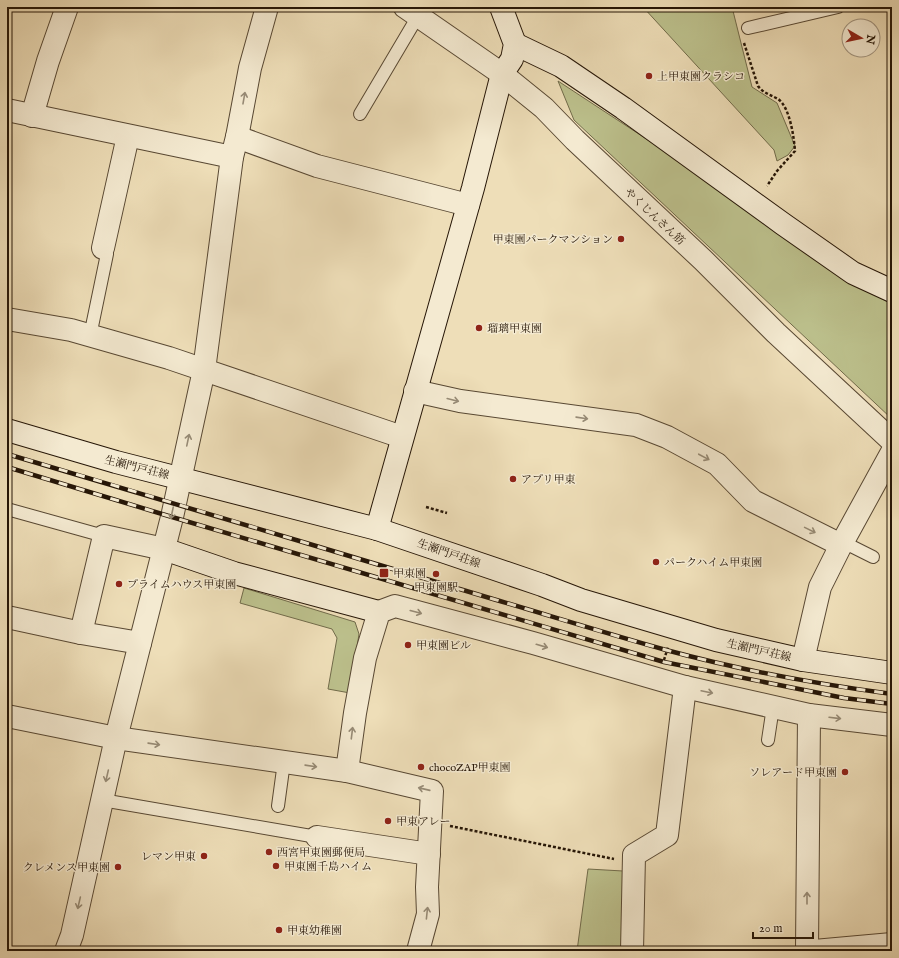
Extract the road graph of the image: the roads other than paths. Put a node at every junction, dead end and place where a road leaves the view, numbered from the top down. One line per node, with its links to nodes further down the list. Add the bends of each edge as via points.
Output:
1 (67, 7): 11 (street)
2 (267, 7): 13 (street, one-way to 2, via 250,68)
3 (501, 7): 7 (street)
4 (838, 7): 6 (lane)
5 (412, 12): 8 (street, やくじんさん筋); 10 (lane)
6 (748, 28)
7 (515, 44): 8 (street, via 512,59); 17 (street, via 561,66 853,272)
8 (502, 74): 15 (street); 24 (street, やくじんさん筋, via 544,108 776,333)
9 (7, 110): 11 (street)
10 (360, 114)
11 (32, 116): 12 (street)
12 (128, 136): 14 (street); 16 (street)
13 (237, 137): 14 (street); 15 (street, via 317,166)
14 (232, 157): 20 (street)
15 (468, 205): 21 (street)
16 (103, 248): 19 (lane, via 107,254)
17 (892, 291)
18 (7, 319): 19 (street, via 71,330)
19 (90, 336): 20 (street)
20 (204, 370): 23 (street); 26 (street, one-way to 20)
21 (415, 390): 23 (street); 30 (street, one-way to 30, via 460,401 636,425 667,437 717,464 753,501)
22 (7, 430): 26 (street, 生瀬門戸荘線)
23 (402, 436): 28 (street)
24 (892, 441)
25 (892, 452): 30 (street)
26 (180, 478): 28 (street, 生瀬門戸荘線); 31 (street, one-way to 31)
27 (7, 510): 29 (lane)
28 (377, 529): 37 (street, 生瀬門戸荘線, via 581,600 716,640)
29 (104, 536): 31 (street); 35 (street)
30 (842, 543): 32 (lane); 37 (street, via 820,587)
31 (164, 549): 33 (street, via 234,573); 36 (street)
32 (873, 557)
33 (379, 612): 39 (street, one-way to 39, via 395,606); 47 (street, one-way to 33, via 365,658)
34 (7, 619): 35 (street)
35 (81, 633): 36 (street)
36 (140, 643): 44 (street)
37 (802, 660): 38 (street, 生瀬門戸荘線)
38 (892, 673)
39 (685, 687): 40 (street, one-way to 40); 55 (street, via 667,835 634,855)
40 (773, 707): 41 (street); 45 (lane)
41 (809, 714): 43 (street, one-way to 43); 56 (street, one-way to 41)
42 (7, 716): 44 (street)
43 (892, 725)
44 (116, 738): 46 (street, one-way to 46); 48 (street, one-way to 48)
45 (768, 740)
46 (284, 762): 47 (street, one-way to 47); 49 (lane)
47 (348, 771): 51 (street, one-way to 47, via 432,791)
48 (102, 800): 50 (lane); 53 (street, one-way to 53, via 72,935)
49 (278, 806)
50 (317, 837): 51 (street)
51 (430, 854): 54 (street, one-way to 51, via 428,914)
52 (892, 944): 57 (street)
53 (66, 951)
54 (418, 951)
55 (632, 951)
56 (807, 951)
57 (814, 951)

